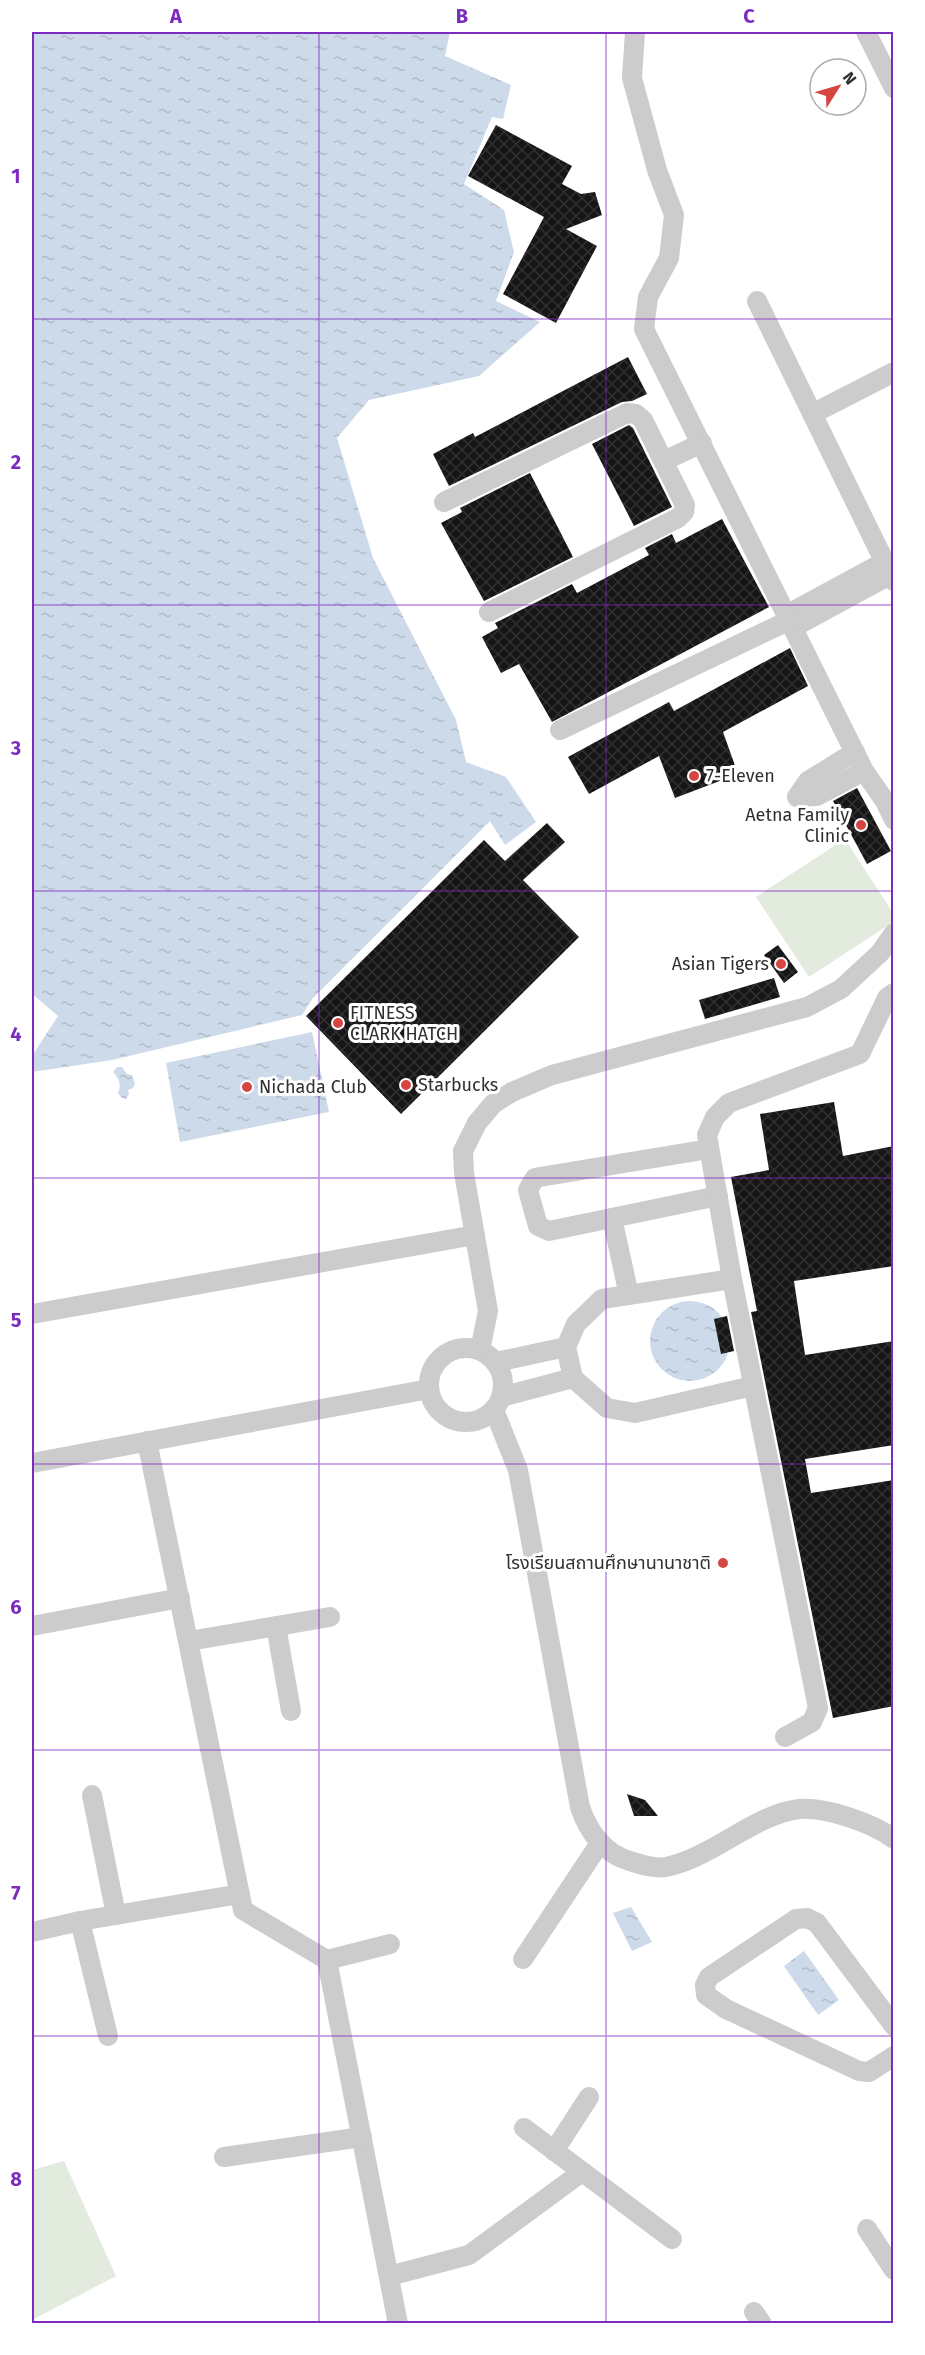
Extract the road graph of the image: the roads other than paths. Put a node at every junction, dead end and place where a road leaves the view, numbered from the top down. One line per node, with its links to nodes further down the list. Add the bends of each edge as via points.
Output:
1 (635, 32): 7 (street, via 632,78 657,170 674,215 669,258 648,297 644,329)
2 (866, 32): 3 (street)
3 (894, 88)
4 (757, 301): 6 (street)
5 (894, 372): 6 (street)
6 (812, 414): 10 (street)
7 (702, 443): 8 (street); 12 (street)
8 (664, 461): 9 (street, via 643,420 627,413); 11 (street, via 685,505 678,518)
9 (444, 502)
10 (889, 565): 12 (street)
11 (489, 612)
12 (791, 620): 13 (street); 14 (street)
13 (560, 730)
14 (855, 752): 15 (street); 15 (street, via 808,780 797,797 817,796)
15 (864, 771): 16 (street)
16 (894, 820)
17 (894, 933): 22 (street, via 880,953 841,989 807,1007 552,1075 493,1104 477,1123 463,1151)
18 (894, 993): 19 (street, via 887,998 860,1054 729,1103 715,1117 707,1135)
19 (710, 1149): 20 (street); 21 (street, via 535,1178 528,1190 535,1221 543,1229)
20 (718, 1196): 21 (street); 23 (street)
21 (612, 1218): 24 (street)
22 (475, 1235): 25 (street); 27 (street, via 488,1311)
23 (732, 1279): 24 (street); 29 (street)
24 (629, 1295): 26 (street, via 602,1299 576,1324)
25 (32, 1314)
26 (566, 1347): 27 (street, via 539,1354); 28 (street)
27 (488, 1356): 30 (street, via 462,1347 445,1354 431,1373); 31 (street, via 503,1380)
28 (573, 1378): 29 (street, via 608,1408 635,1413); 31 (street)
29 (753, 1386): 40 (street, via 818,1708 812,1722)
30 (429, 1389): 31 (street, via 435,1405 444,1414 462,1422 476,1421); 32 (street)
31 (498, 1404): 43 (street, via 518,1470 580,1807 586,1826)
32 (147, 1441): 33 (street); 34 (street)
33 (32, 1463)
34 (180, 1598): 36 (street); 38 (street)
35 (330, 1617): 37 (street)
36 (32, 1626)
37 (276, 1626): 38 (street); 39 (street)
38 (189, 1641): 44 (street)
39 (291, 1711)
40 (785, 1737)
41 (92, 1795): 45 (street)
42 (894, 1839): 43 (street, via 861,1822 824,1811 800,1809 776,1816 669,1867 621,1859)
43 (600, 1843): 49 (street)
44 (240, 1894): 45 (street); 50 (street, via 243,1910)
45 (116, 1915): 46 (street)
46 (80, 1921): 47 (street); 52 (street)
47 (32, 1932)
48 (390, 1944): 50 (street)
49 (522, 1959)
50 (327, 1960): 56 (street)
51 (894, 2026): 53 (street, via 817,1923 807,1918 796,1919 709,1977 705,1985 706,1995 726,2008 859,2071 876,2069)
52 (108, 2036)
53 (894, 2056)
54 (589, 2097): 57 (street)
55 (524, 2128): 57 (street)
56 (362, 2137): 58 (street); 63 (street)
57 (554, 2151): 59 (street)
58 (224, 2157)
59 (582, 2172): 61 (street); 63 (street, via 469,2255)
60 (867, 2229): 62 (street)
61 (672, 2240)
62 (894, 2270)
63 (389, 2276): 64 (street)
64 (398, 2324)

